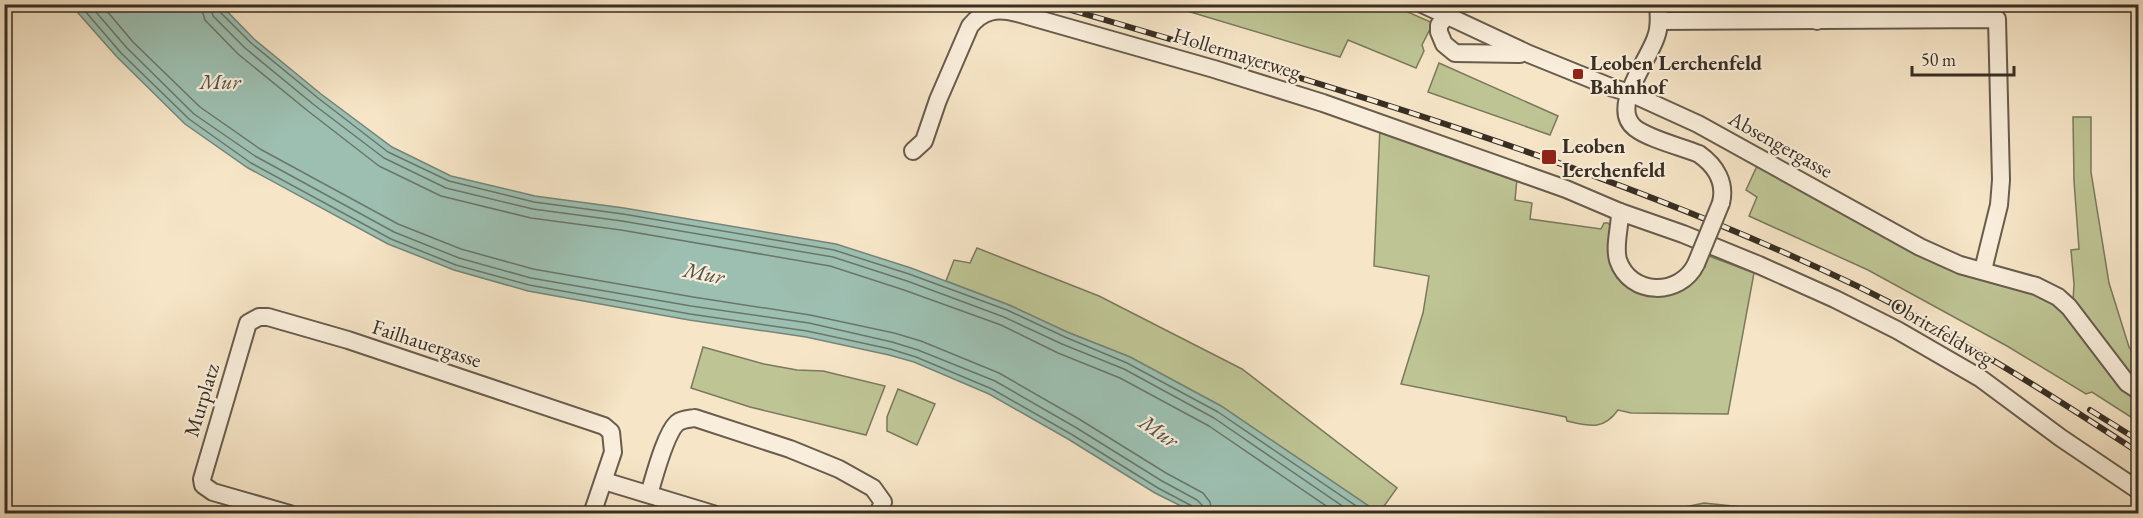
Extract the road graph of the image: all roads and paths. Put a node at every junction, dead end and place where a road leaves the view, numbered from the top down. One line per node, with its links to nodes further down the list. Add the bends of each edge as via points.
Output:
1 (1422, 4): 4 (street, Absengergasse)
2 (1659, 13): 3 (street); 6 (street, via 1657,36)
3 (1817, 13): 9 (street, via 1997,19 2001,180)
4 (1447, 16): 5 (street, Absengergasse); 5 (street, via 1438,32 1455,53)
5 (1529, 54): 6 (street, Absengergasse)
6 (1630, 93): 8 (street, bridge, via 1624,110 1634,128 1707,160 1721,183 1721,203 1696,264 1687,277 1671,287 1653,288 1636,282 1623,269 1617,252); 9 (street, Absengergasse, via 1708,129 1920,247 1960,265)
7 (913, 151): 8 (street, Hollermayerweg, via 924,141 970,26 985,12 1008,11 1323,103)
8 (1620, 212): 13 (street, Obritzfeldweg, via 1759,265 1897,330 1980,378)
9 (1983, 270): 11 (street, Absengergasse, via 2058,297 2127,383)
10 (248, 323): 12 (street, Failhauergasse, via 268,316 593,421 611,432 613,439); 16 (street, Murplatz, via 202,479 207,489)
11 (2139, 390)
12 (604, 481): 14 (street); 17 (street)
13 (2139, 490)
14 (649, 494): 15 (street, via 676,423 695,418 839,469 873,488); 18 (street)
15 (880, 508)
16 (290, 513)
17 (592, 513)
18 (713, 513)

